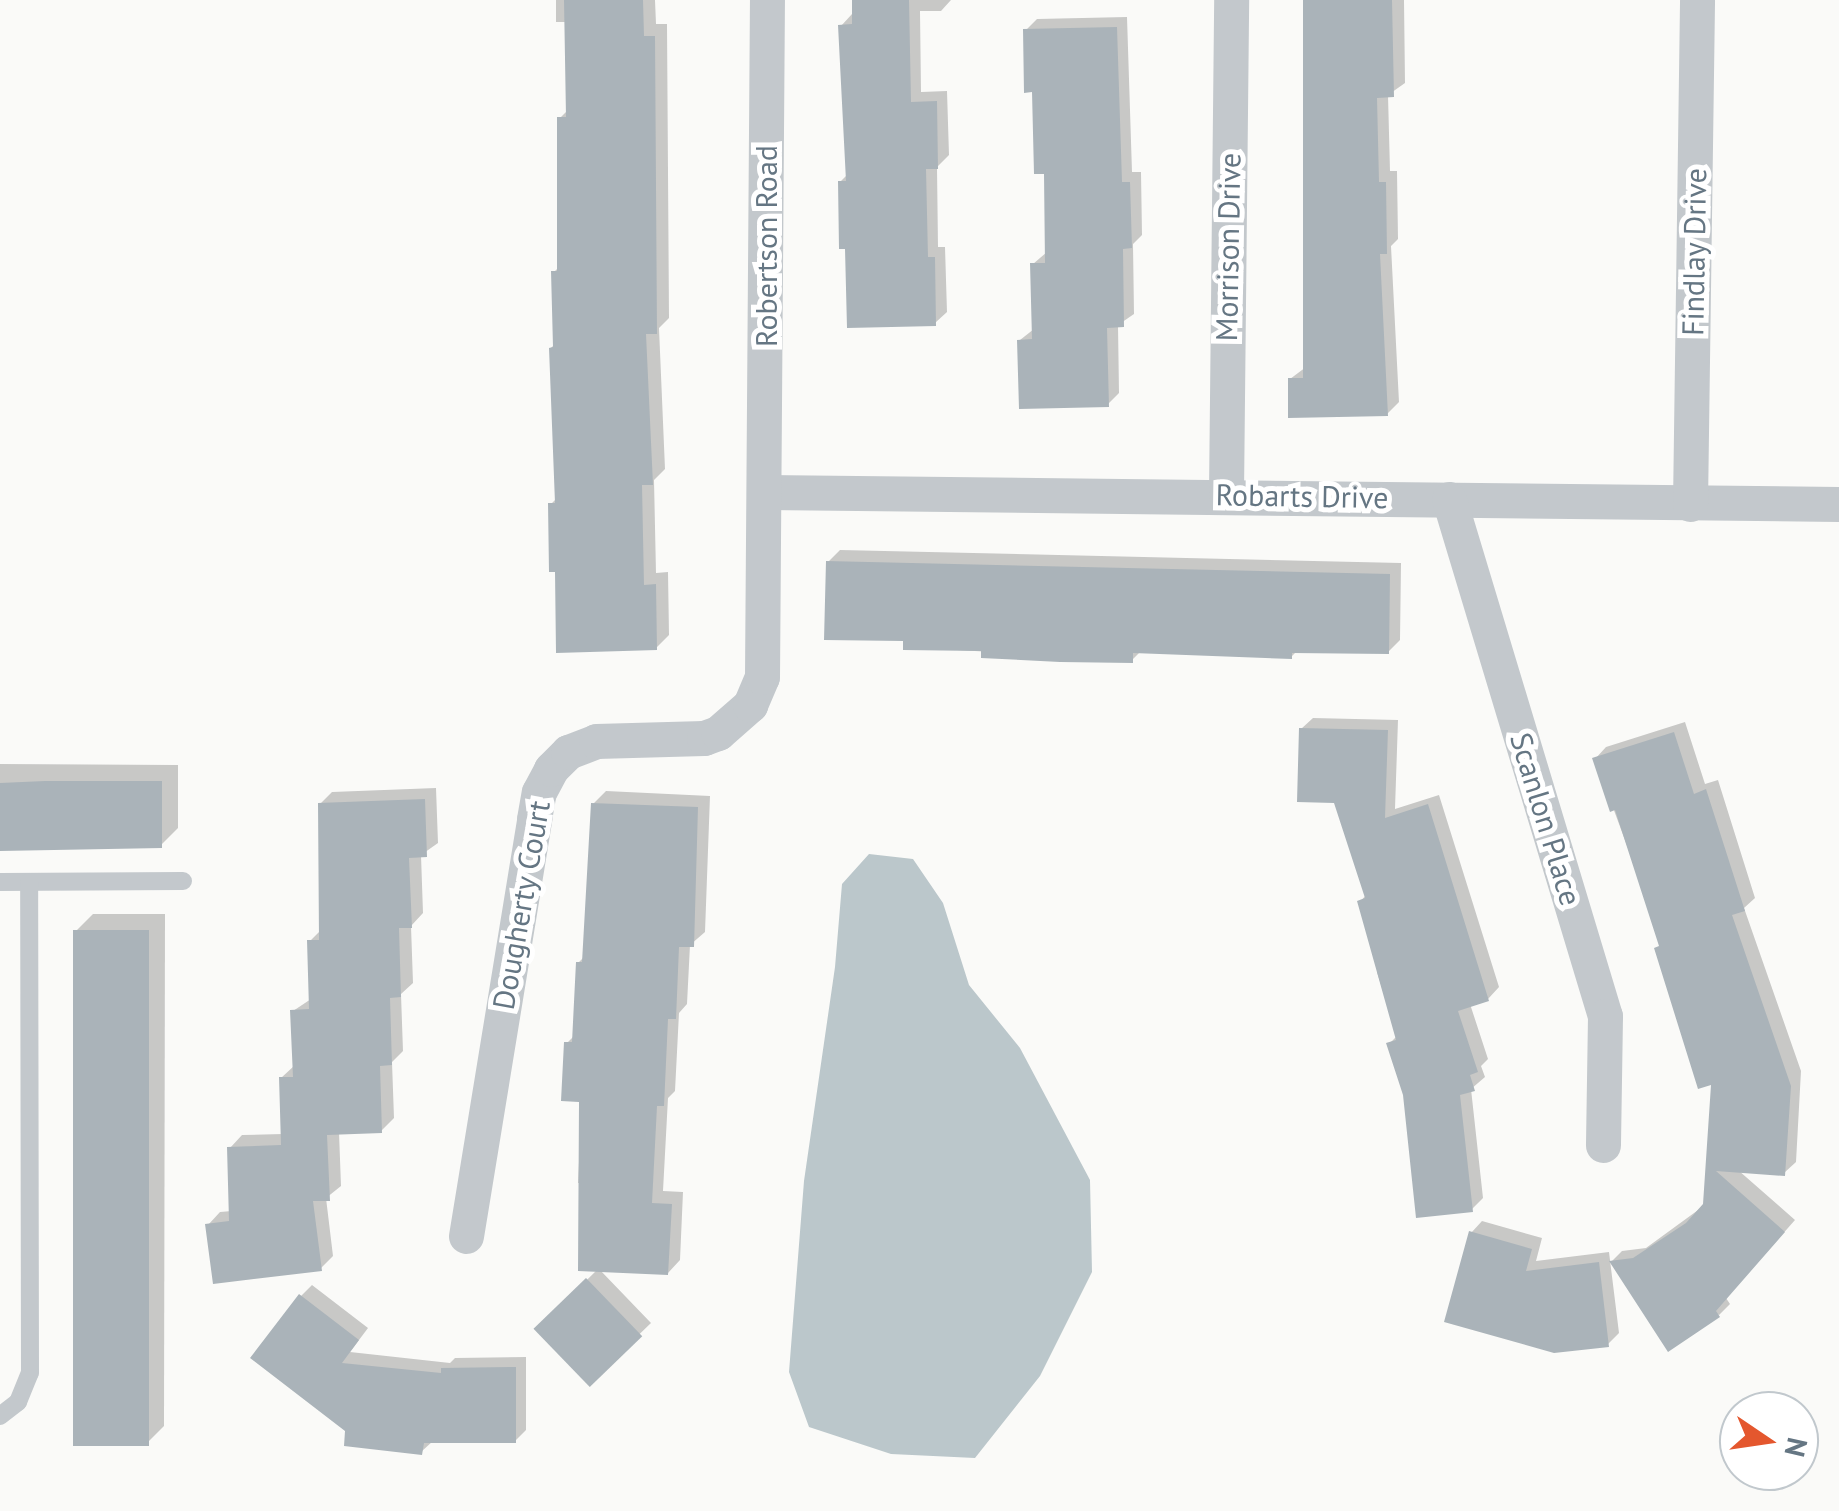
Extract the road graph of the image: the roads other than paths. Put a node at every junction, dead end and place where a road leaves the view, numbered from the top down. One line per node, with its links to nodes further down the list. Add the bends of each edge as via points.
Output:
1 (768, 0): 4 (street, Robertson Road)
2 (1231, 0): 5 (street, Morrison Drive)
3 (1698, 0): 7 (street, Findlay Drive)
4 (765, 492): 5 (street, Robarts Drive); 13 (street, Dougherty Court, via 762,678 750,705 704,738 596,741 568,752 539,792)
5 (1226, 494): 6 (street, Robarts Drive)
6 (1449, 499): 7 (street, Robarts Drive); 12 (street, Scanlon Place, via 1605,1016)
7 (1690, 504): 8 (street, Robarts Drive)
8 (1839, 504)
9 (184, 881): 11 (lane)
10 (0, 882): 11 (lane)
11 (29, 882): 14 (lane, via 30,1373 18,1402)
12 (1603, 1145)
13 (466, 1236)
14 (0, 1416)

